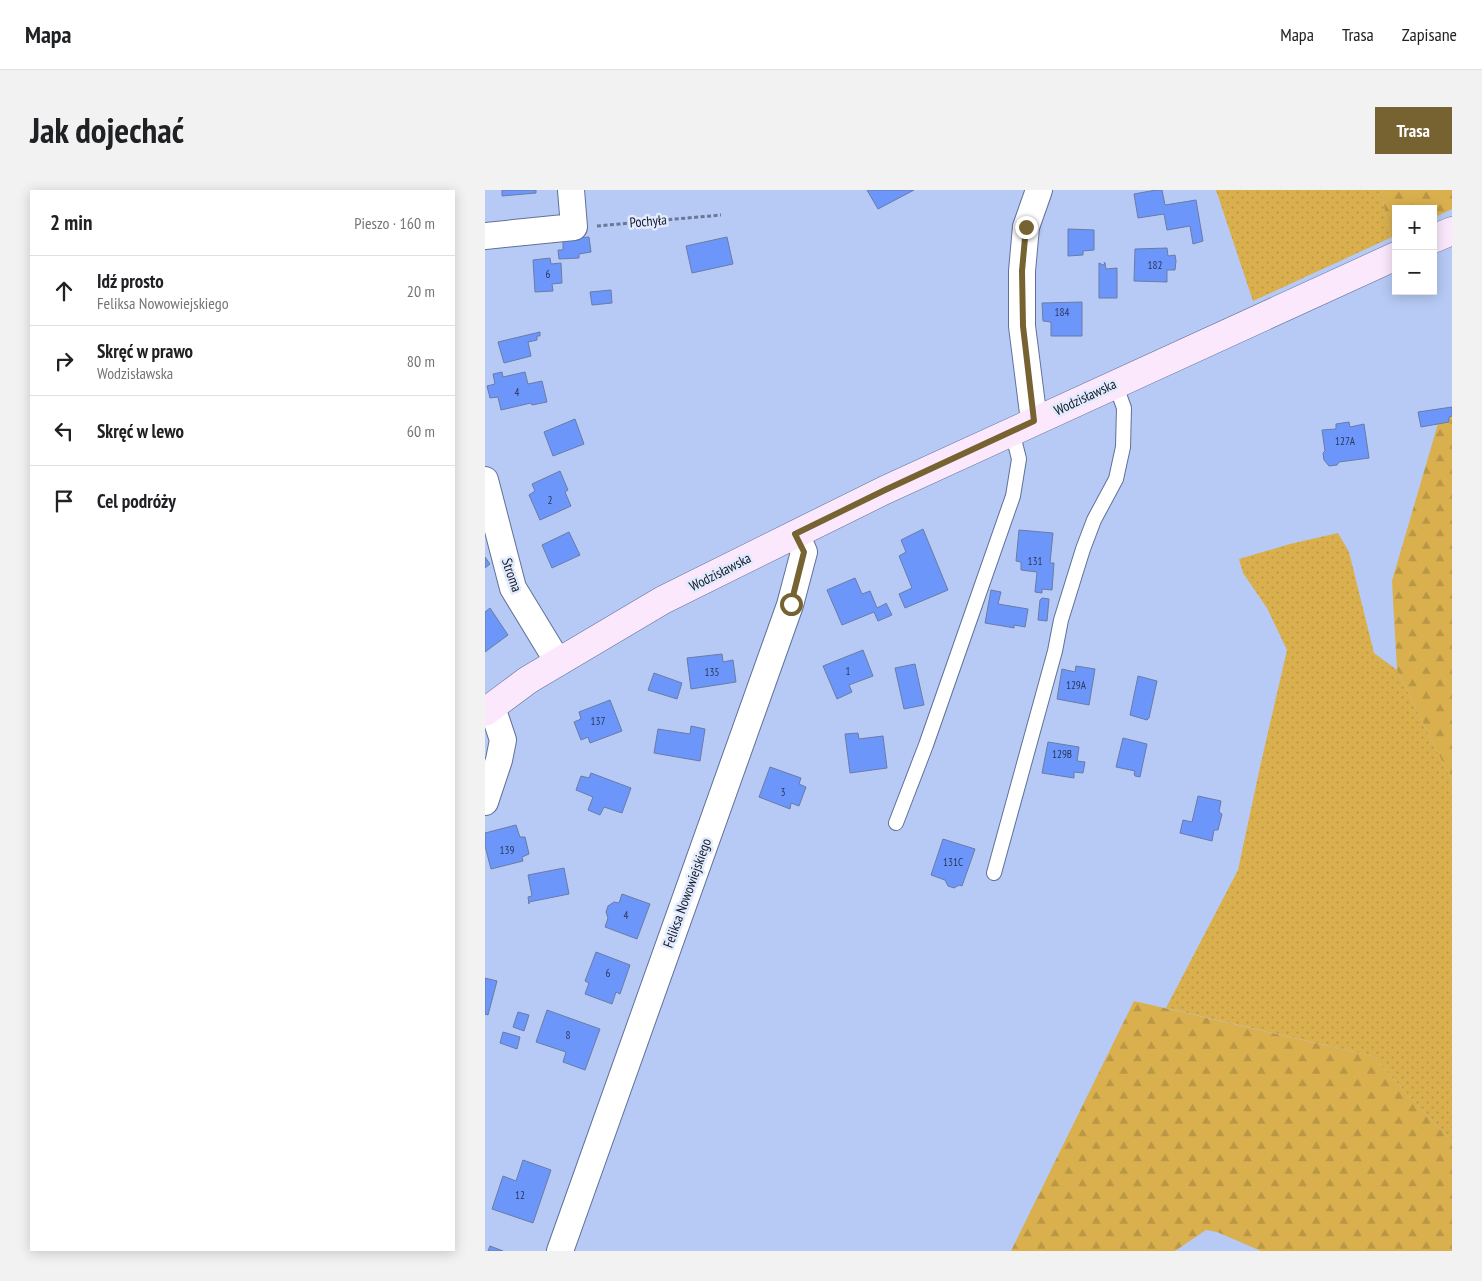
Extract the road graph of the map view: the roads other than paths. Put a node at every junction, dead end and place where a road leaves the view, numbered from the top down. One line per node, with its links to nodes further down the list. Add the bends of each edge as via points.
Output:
1 (571, 190): 4 (street, via 574,228)
2 (1039, 190): 8 (street, via 1026,227 1022,271)
3 (1452, 231): 5 (main road)
4 (485, 236)
5 (1437, 237)
6 (1392, 258): 7 (main road, Wodzisławska)
7 (1115, 383): 8 (main road, Wodzisławska); 15 (lane, via 1123,408 1123,447 1116,479 1094,520 1074,575)
8 (1023, 426): 10 (main road, Wodzisławska); 14 (lane, via 1013,496)
9 (485, 480): 11 (street, Stroma, via 513,588)
10 (795, 534): 11 (main road, Wodzisławska, via 663,600); 16 (street, Feliksa Nowowiejskiego, via 804,552 791,604)
11 (558, 662): 12 (main road, Wodzisławska)
12 (488, 709): 13 (street, Wodzisławska, via 503,740)
13 (485, 802)
14 (896, 823)
15 (995, 873)
16 (559, 1251)

